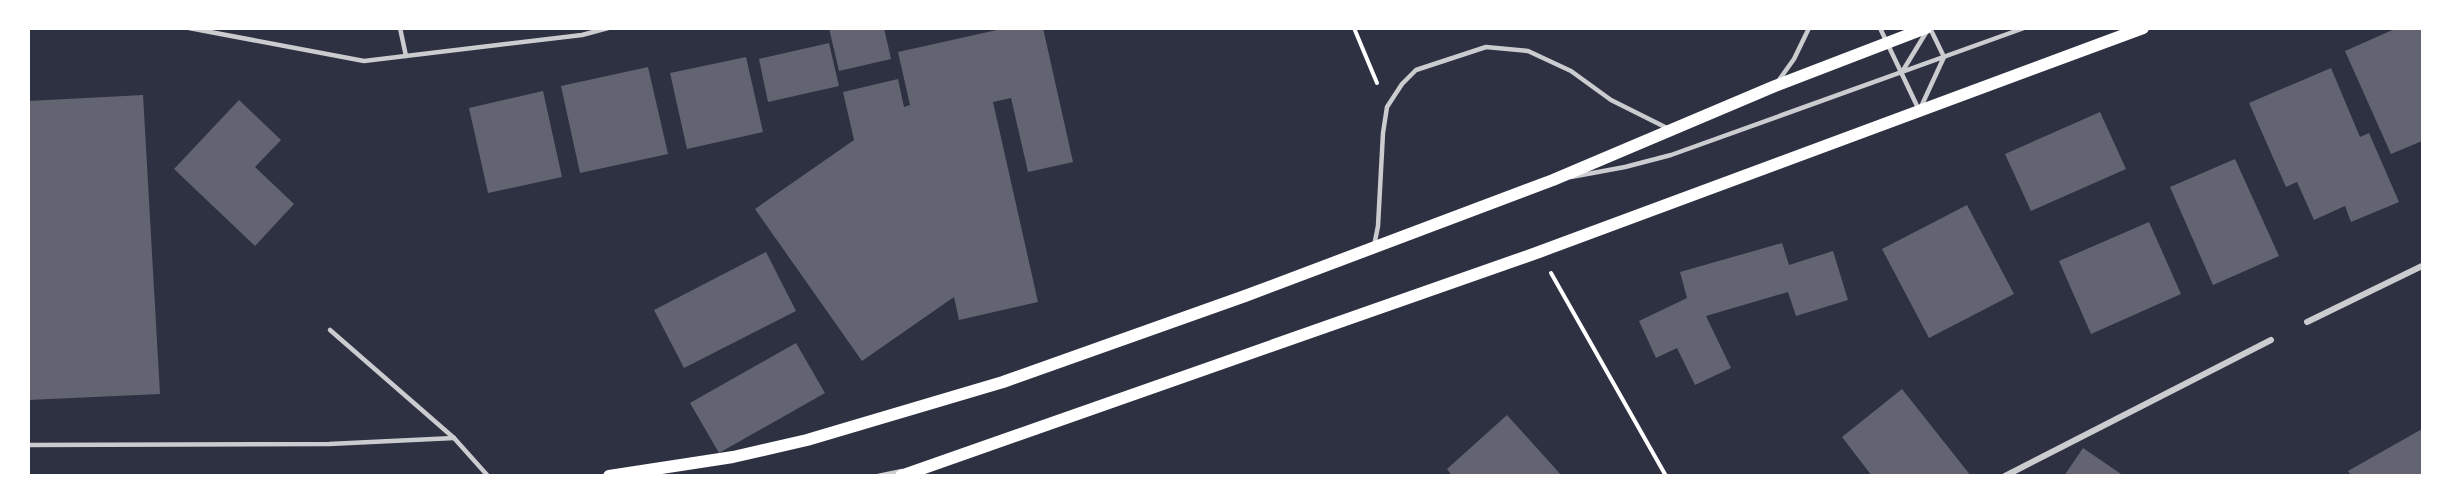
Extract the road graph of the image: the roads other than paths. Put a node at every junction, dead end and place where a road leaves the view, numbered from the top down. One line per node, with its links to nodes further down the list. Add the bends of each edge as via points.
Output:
1 (189, 28): 10 (lane, via 364,61)
2 (400, 28): 10 (lane)
3 (608, 28): 10 (lane, via 582,35)
4 (1809, 28): 13 (lane, via 1794,60)
5 (1880, 28): 9 (lane)
6 (1928, 28): 9 (main road); 11 (lane); 12 (lane)
7 (2024, 28): 11 (lane)
8 (2143, 28): 14 (main road)
9 (1888, 43): 12 (lane); 13 (main road)
10 (406, 56)
11 (1944, 57): 12 (lane); 14 (lane)
12 (1902, 72): 14 (lane); 16 (lane, via 1671,155)
13 (1775, 86): 15 (main road)
14 (1919, 111): 24 (main road, via 1539,252)
15 (1672, 130): 16 (main road); 17 (lane, via 1611,100 1571,71 1528,51 1486,47 1416,70 1387,107)
16 (1553, 180): 17 (main road)
17 (1373, 247): 26 (main road, via 1003,382 905,413 733,457)
18 (2422, 266): 19 (street)
19 (2307, 322)
20 (330, 330): 22 (lane)
21 (2271, 340): 29 (street)
22 (454, 438): 23 (lane, via 329,444); 25 (lane)
23 (28, 445)
24 (921, 468): 27 (lane); 28 (main road)
25 (488, 476)
26 (609, 476)
27 (878, 476)
28 (901, 476)
29 (2005, 476)

